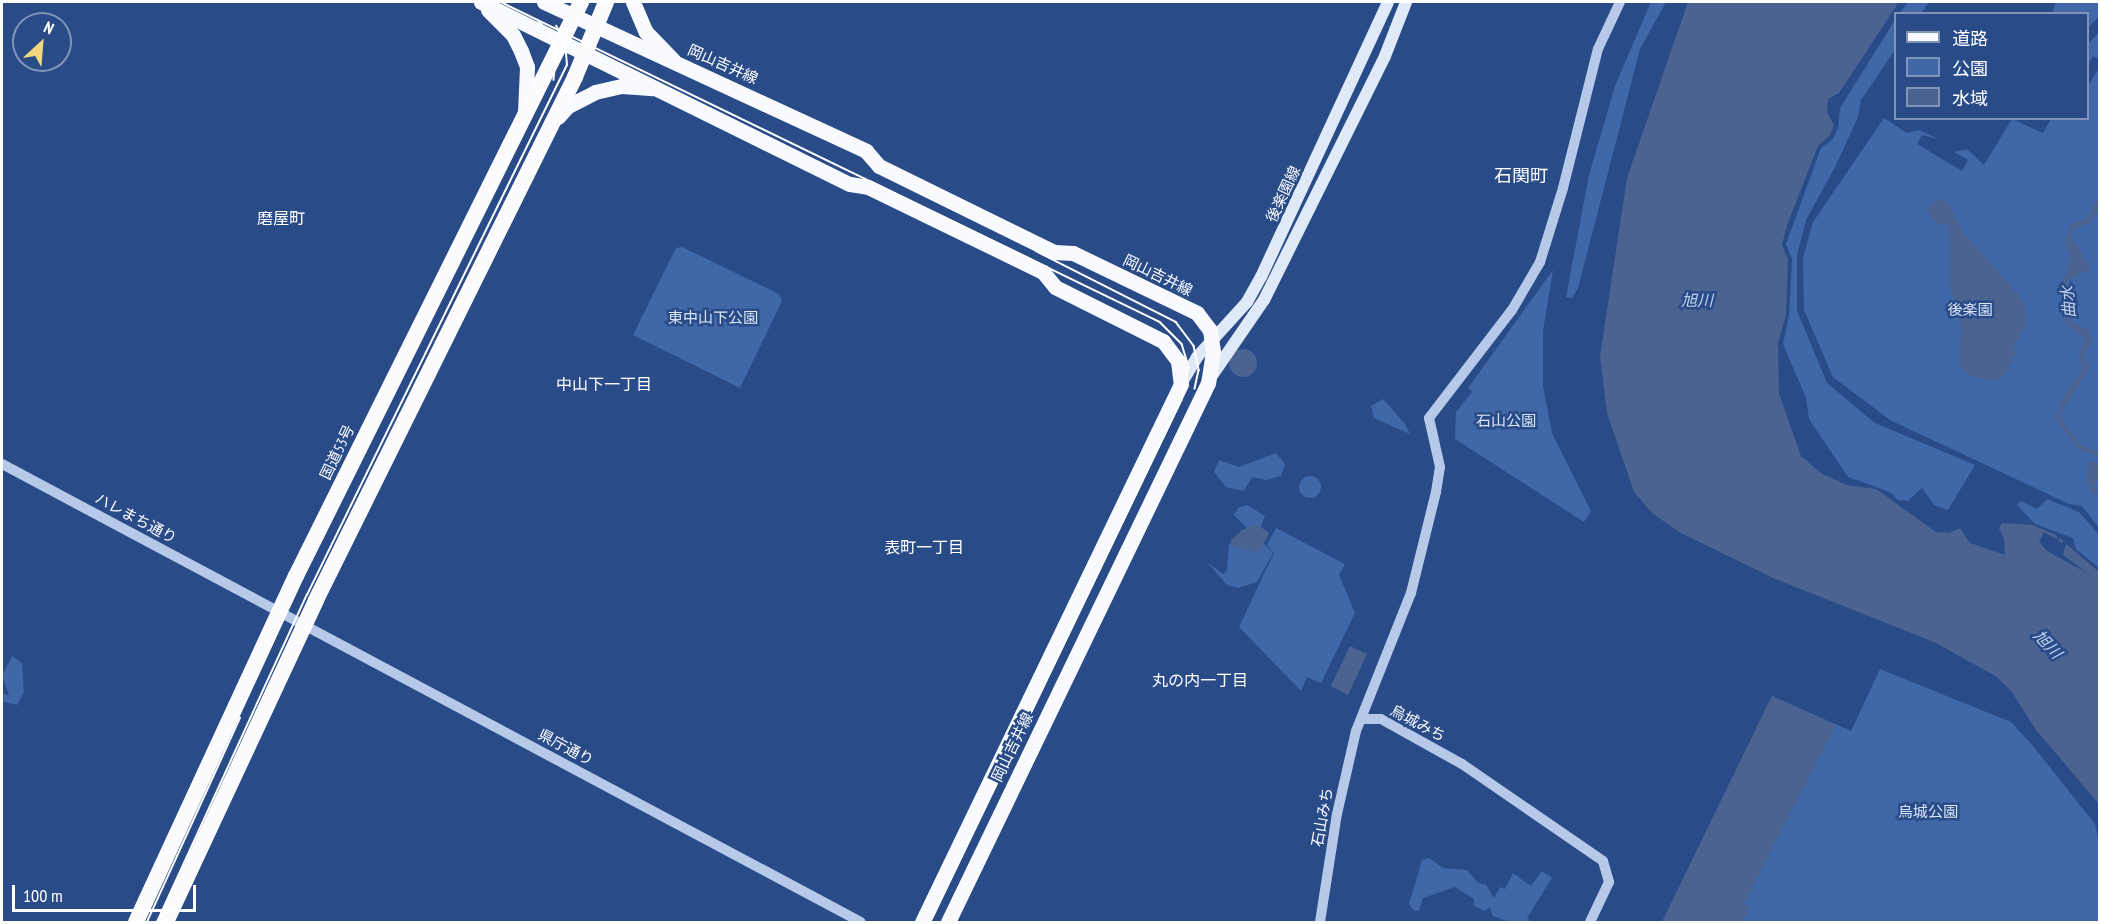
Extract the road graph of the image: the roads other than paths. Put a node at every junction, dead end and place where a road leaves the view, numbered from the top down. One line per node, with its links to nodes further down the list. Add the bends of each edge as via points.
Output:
1 (477, 2): 15 (main road, via 513,34 522,51 527,67)
2 (482, 2): 11 (main road)
3 (544, 2): 9 (main road, 岡山吉井線)
4 (606, 2): 10 (highway)
5 (633, 2): 13 (main road, via 646,32)
6 (1388, 2): 17 (main road, 後楽園線, via 1261,278 1247,302)
7 (1406, 2): 18 (main road, 後楽園線, via 1385,56 1264,300)
8 (1620, 2): 24 (street, via 1598,49 1540,262 1512,310 1429,417 1440,467 1436,492 1411,593)
9 (577, 9): 10 (main road, 岡山吉井線); 11 (highway, 国道53号)
10 (596, 26): 12 (highway); 13 (main road, 岡山吉井線)
11 (562, 40): 12 (main road); 15 (highway, 国道53号)
12 (585, 51): 14 (main road); 16 (highway)
13 (675, 63): 17 (main road, 岡山吉井線, via 866,151 879,166 1054,252 1073,253 1197,313 1210,330)
14 (665, 89): 16 (main road, via 622,86 595,92 568,106); 19 (main road, via 850,184 868,187 1043,272 1055,287 1151,333 1163,341 1178,361)
15 (524, 116): 22 (highway, 国道53号)
16 (549, 127): 23 (highway)
17 (1212, 340): 18 (main road, 岡山吉井線, via 1213,365); 19 (main road, 後楽園線)
18 (1208, 383): 29 (main road, 岡山吉井線)
19 (1181, 384): 28 (main road, 岡山吉井線)
20 (2, 464): 21 (street, ハレまち通り)
21 (257, 598): 22 (street, 県庁通り)
22 (280, 610): 23 (street, 県庁通り); 25 (highway, 国道53号)
23 (305, 623): 26 (highway); 27 (street, 県庁通り)
24 (1362, 719): 30 (street, 石山みち, via 1337,814); 31 (street, 烏城みち, via 1381,719 1462,764 1603,861 1610,873 1609,882)
25 (136, 922)
26 (166, 922)
27 (861, 922)
28 (922, 922)
29 (948, 922)
30 (1320, 922)
31 (1590, 922)

